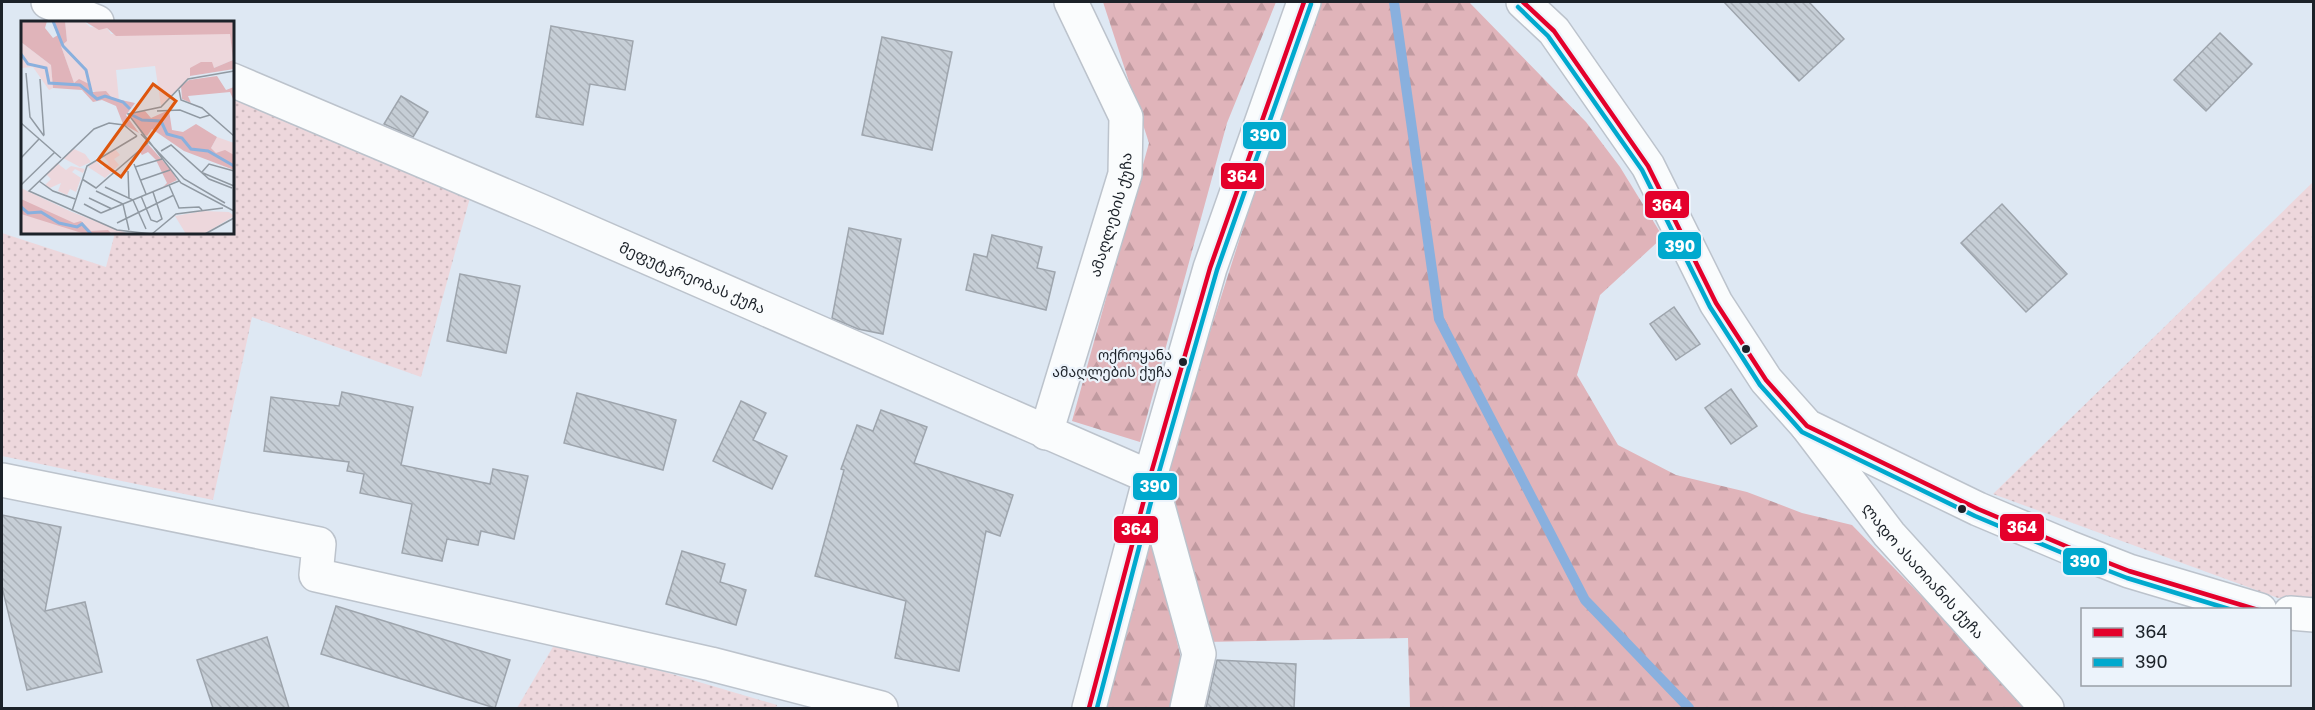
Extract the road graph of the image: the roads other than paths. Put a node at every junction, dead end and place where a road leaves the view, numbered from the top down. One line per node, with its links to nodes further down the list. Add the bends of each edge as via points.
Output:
1 (48, 2): 5 (street)
2 (1071, 2): 8 (street, ამაღლების ქუჩა, via 1126,117 1125,174)
3 (1304, 2): 9 (street, via 1210,268)
4 (1523, 2): 7 (street, ლადო ასათიანის ქუჩა, via 1554,32 1648,166 1716,303 1766,380)
5 (95, 21)
6 (234, 81): 8 (street, მეფუტკრეობას ქუჩა)
7 (1807, 426): 11 (street, via 1978,509 2128,572); 17 (street, ლადო ასათიანის ქუჩა, via 1889,534)
8 (1046, 433): 9 (street, მეფუტკრეობას ქუჩა)
9 (1150, 477): 15 (street); 16 (street, via 1199,654)
10 (2, 480): 14 (street, via 318,544 316,575 711,664)
11 (2256, 608)
12 (2291, 613): 13 (street)
13 (2313, 615)
14 (881, 708)
15 (1089, 708)
16 (1187, 708)
17 (2047, 708)

